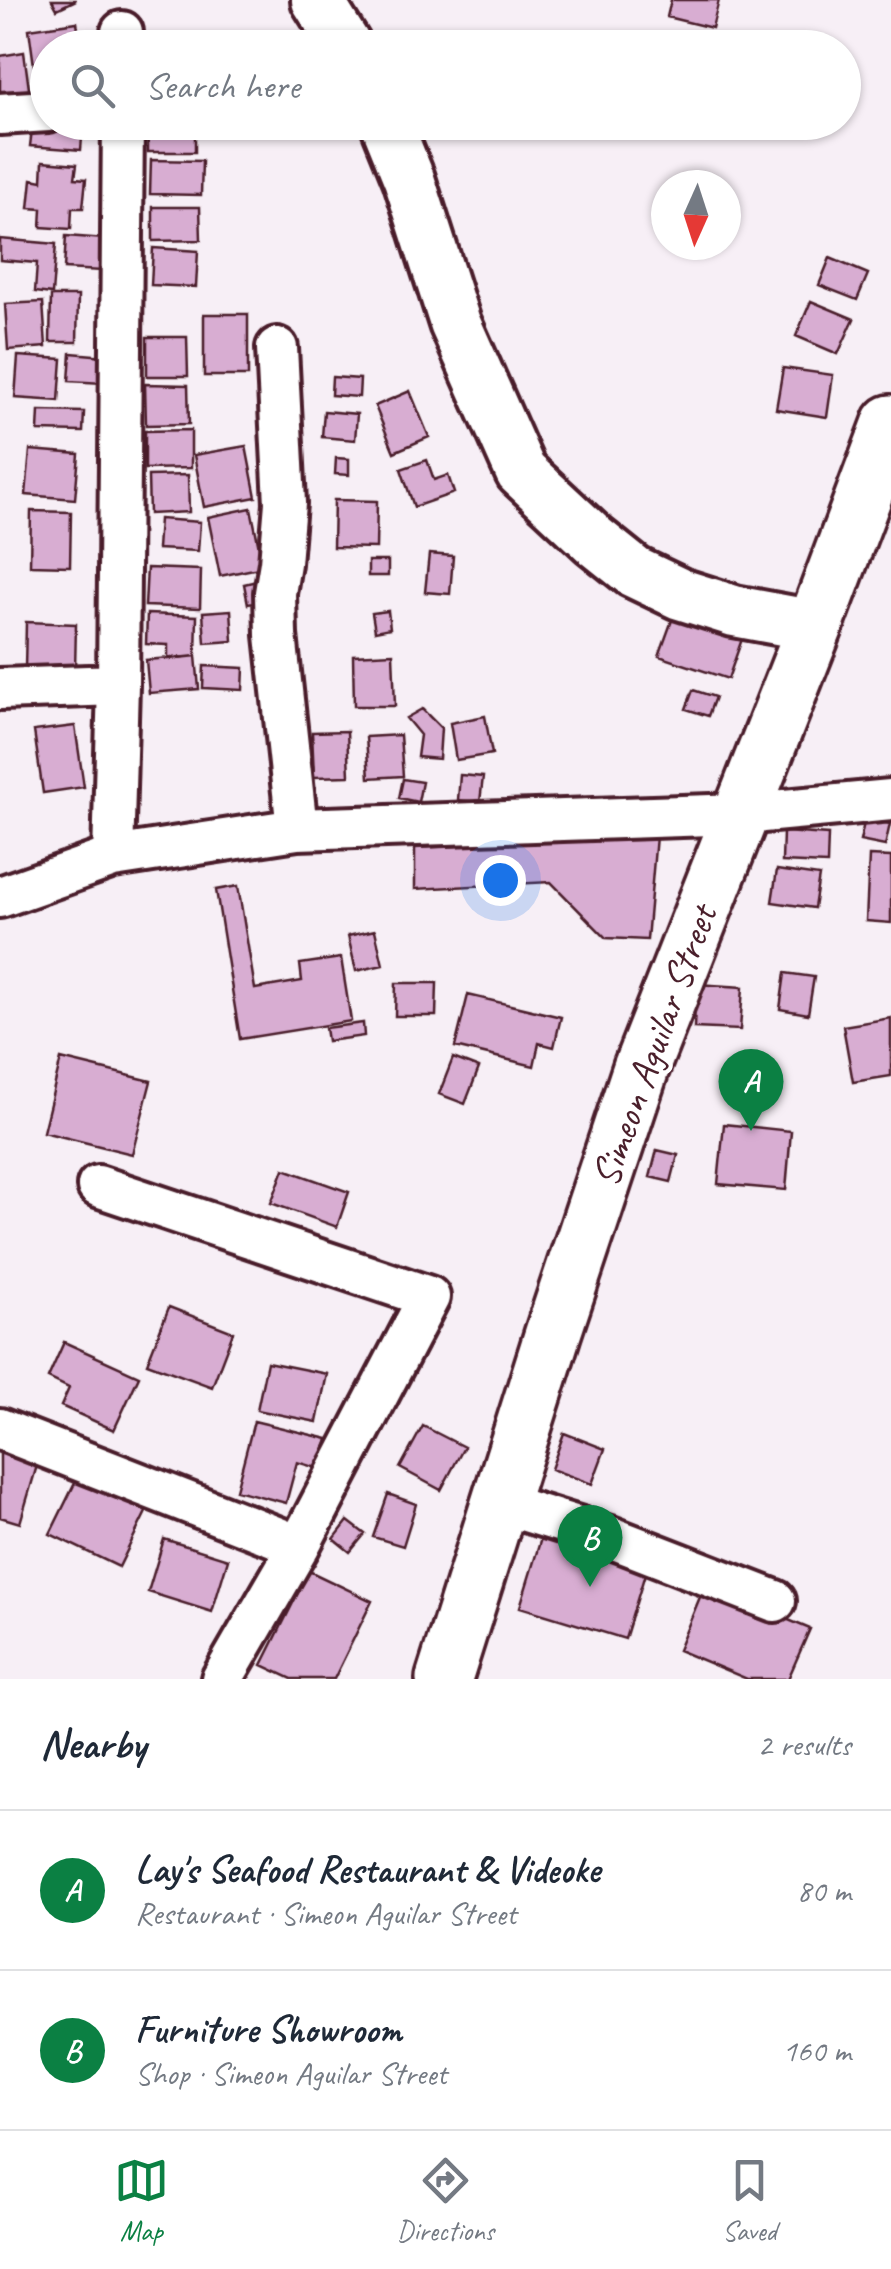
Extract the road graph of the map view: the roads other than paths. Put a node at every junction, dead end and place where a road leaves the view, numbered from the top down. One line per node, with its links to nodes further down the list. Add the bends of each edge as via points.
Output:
1 (317, 0): 2 (main road)
2 (336, 30)
3 (30, 112): 4 (street)
4 (0, 114)
5 (123, 140): 10 (street)
6 (393, 140): 9 (main road, via 455,323 521,472 634,572 734,611)
7 (277, 348): 14 (street, via 285,503 276,634)
8 (891, 423): 9 (highway, Simeon Aguilar Street)
9 (815, 626): 13 (highway, Simeon Aguilar Street)
10 (118, 684): 11 (street); 15 (street)
11 (0, 689)
12 (891, 800): 13 (street)
13 (742, 814): 14 (street); 19 (highway, Simeon Aguilar Street, via 641,1068)
14 (297, 829): 15 (street)
15 (113, 857): 16 (street)
16 (0, 897)
17 (98, 1186): 20 (street, via 429,1298)
18 (0, 1430): 20 (street)
19 (500, 1503): 21 (street, via 610,1536); 23 (highway, Simeon Aguilar Street)
20 (299, 1546): 22 (street)
21 (775, 1601)
22 (222, 1679)
23 (444, 1679)

